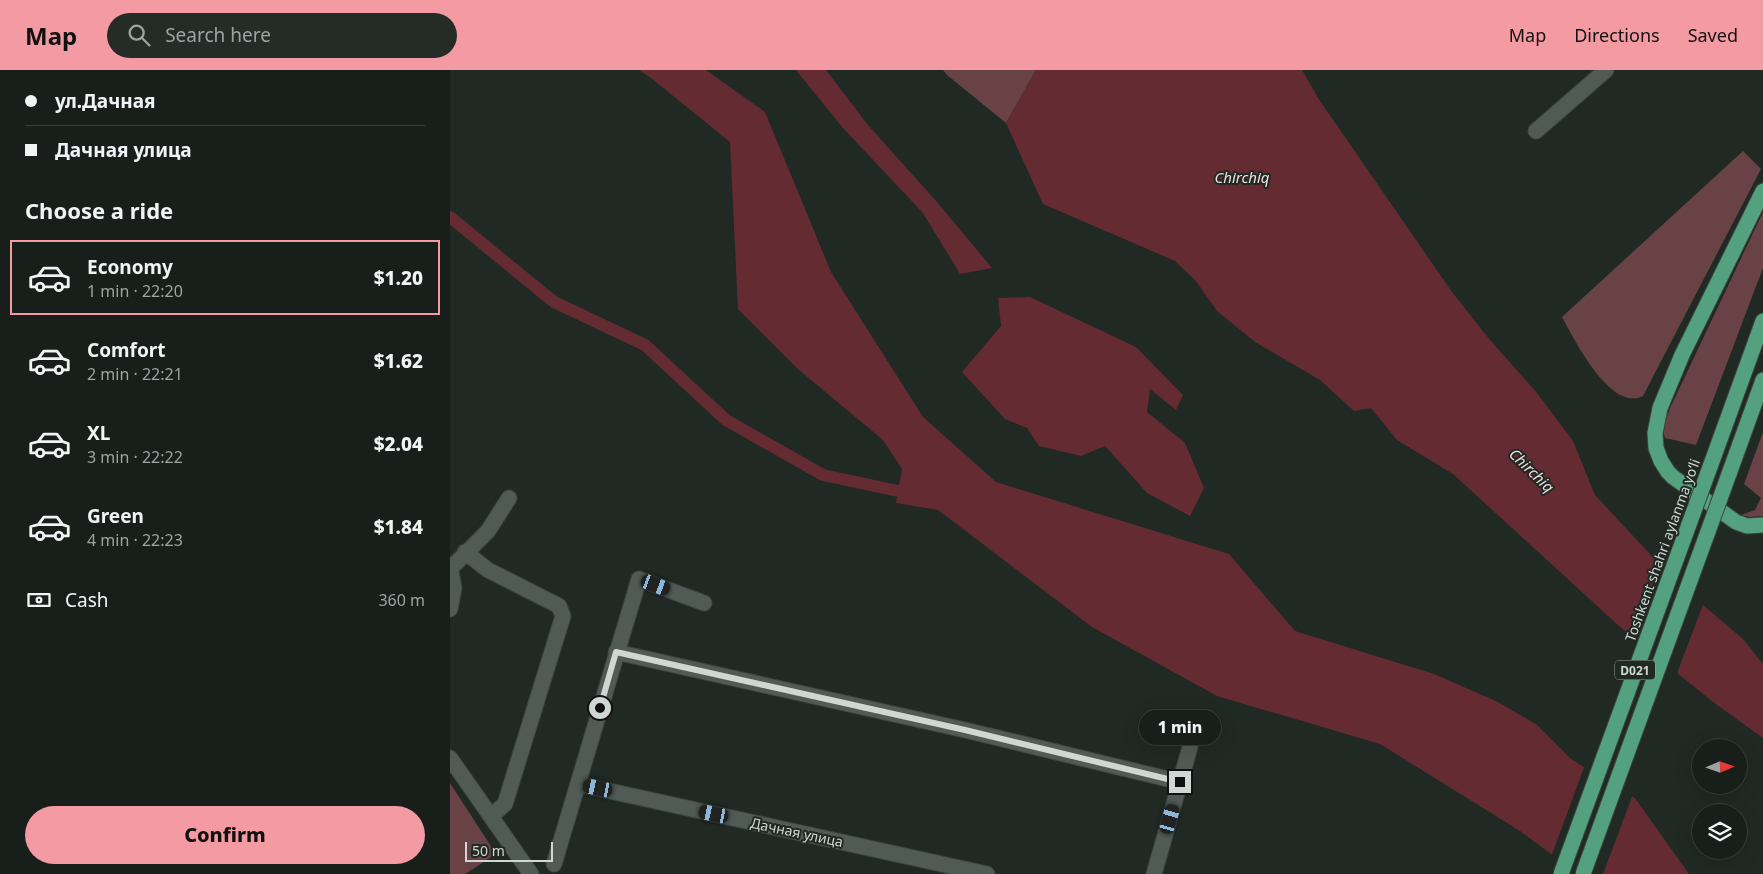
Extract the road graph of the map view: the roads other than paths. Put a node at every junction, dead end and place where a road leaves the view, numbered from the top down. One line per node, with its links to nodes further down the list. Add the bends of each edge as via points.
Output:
1 (1606, 70): 2 (street)
2 (1536, 131)
3 (1763, 191): 7 (highway, via 1682,355 1660,408 1655,433 1661,461 1673,477 1736,522 1747,526)
4 (1763, 322): 22 (highway, Toshkent shahri aylanma yoʻli / D021, bridge)
5 (1763, 380): 23 (highway, D021, bridge)
6 (509, 498): 8 (street, via 488,531)
7 (1763, 525)
8 (465, 552): 9 (street); 17 (street, via 488,570 559,606 563,616 506,804)
9 (450, 567): 11 (street, via 454,588)
10 (704, 603): 12 (street, via 639,579)
11 (450, 609)
12 (616, 652): 15 (street); 16 (street)
13 (1190, 747): 15 (street)
14 (450, 758): 17 (street)
15 (1180, 782): 21 (street)
16 (578, 784): 18 (street); 20 (street, Дачная улица)
17 (491, 816): 19 (street)
18 (554, 864)
19 (531, 874)
20 (987, 874)
21 (1154, 874)
22 (1561, 874)
23 (1583, 874)

